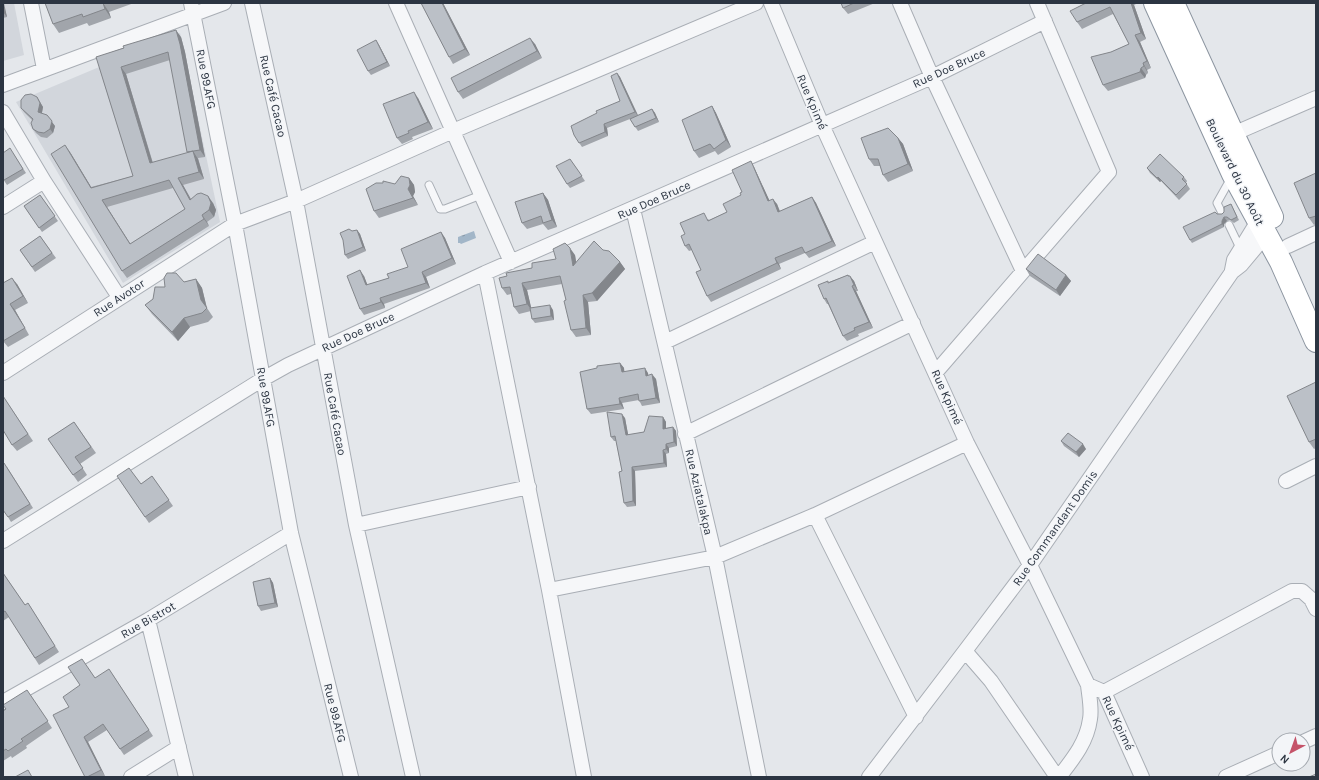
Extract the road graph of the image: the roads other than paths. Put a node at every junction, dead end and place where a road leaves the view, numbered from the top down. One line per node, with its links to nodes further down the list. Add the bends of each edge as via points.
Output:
1 (31, 3): 13 (street)
2 (224, 3): 11 (street)
3 (252, 3): 25 (street, Rue Café Cacao)
4 (396, 3): 19 (street)
5 (756, 3): 19 (street, Rue Avotor)
6 (771, 3): 18 (street, Rue Kpimé)
7 (900, 3): 14 (street)
8 (1037, 3): 12 (street)
9 (1155, 3): 21 (highway, Boulevard du 30 Août)
10 (1174, 3): 20 (highway, Boulevard du 30 Août)
11 (192, 9): 13 (street); 29 (street, Rue 99.AFG)
12 (1045, 21): 14 (street, Rue Doe Bruce); 36 (street, via 1109,172)
13 (44, 69): 15 (street)
14 (932, 77): 18 (street, Rue Doe Bruce); 36 (street)
15 (3, 85)
16 (1316, 98): 20 (street)
17 (3, 112): 22 (street)
18 (822, 126): 27 (street, Rue Doe Bruce); 33 (street, Rue Kpimé)
19 (453, 131): 24 (street); 25 (street, Rue Avotor)
20 (1233, 134): 31 (highway, Boulevard du 30 Août)
21 (1233, 174): 28 (lane, via 1218,203); 31 (highway, Boulevard du 30 Août)
22 (44, 181): 26 (street); 39 (street)
23 (429, 185): 24 (lane, via 440,209)
24 (481, 195): 35 (street)
25 (296, 201): 29 (street, Rue Avotor); 44 (street, Rue Café Cacao)
26 (3, 207)
27 (633, 209): 35 (street, Rue Doe Bruce); 43 (street, Rue Aziatalakpa)
28 (1222, 213)
29 (235, 224): 39 (street, Rue Avotor); 47 (street, Rue 99.AFG)
30 (1229, 225): 34 (lane)
31 (1272, 229): 32 (street); 34 (street, Rue Commandant Domis); 37 (street, Rue Commandant Domis, via 1242,265); 40 (highway, Boulevard du 30 Août); 42 (highway, Boulevard du 30 Août, via 1280,262)
32 (1316, 233)
33 (875, 242): 41 (street, Rue Kpimé); 43 (street)
34 (1240, 250): 37 (street, Rue Commandant Domis, via 1234,260)
35 (511, 262): 38 (street, Rue Doe Bruce)
36 (1023, 271): 45 (street)
37 (1232, 272): 58 (street, Rue Commandant Domis)
38 (485, 273): 44 (street, Rue Doe Bruce); 52 (street)
39 (119, 298): 46 (street, Rue Avotor)
40 (1316, 306)
41 (913, 323): 45 (street, Rue Kpimé); 48 (street)
42 (1316, 341)
43 (665, 342): 48 (street, Rue Aziatalakpa)
44 (323, 348): 47 (street, Rue Doe Bruce); 54 (street, Rue Café Cacao)
45 (936, 372): 49 (street, Rue Kpimé)
46 (3, 373)
47 (263, 379): 55 (street, Rue 99.AFG); 56 (street, Rue Doe Bruce)
48 (685, 434): 57 (street, Rue Aziatalakpa)
49 (967, 443): 53 (street); 58 (street, Rue Kpimé)
50 (1316, 466): 51 (street)
51 (1286, 481)
52 (529, 487): 54 (street); 59 (street)
53 (815, 515): 57 (street); 66 (street)
54 (356, 525): 72 (street, Rue Café Cacao)
55 (291, 533): 61 (street, Rue Bistrot); 71 (street, Rue 99.AFG)
56 (3, 542)
57 (714, 557): 59 (street); 74 (street, Rue Aziatalakpa)
58 (1030, 564): 62 (street, Rue Commandant Domis); 63 (street, Rue Kpimé)
59 (549, 590): 73 (street)
60 (1316, 610): 64 (street, via 1311,599 1302,591 1292,591)
61 (148, 620): 65 (street, Rue Bistrot); 67 (street)
62 (965, 651): 66 (street, Rue Commandant Domis); 76 (street, via 991,681)
63 (1088, 684): 64 (street, Rue Kpimé); 76 (street, via 1090,718 1085,739)
64 (1104, 692): 77 (street, Rue Kpimé)
65 (3, 702)
66 (916, 717): 75 (street, Rue Commandant Domis)
67 (180, 747): 69 (street); 70 (street)
68 (1271, 757): 78 (street)
69 (131, 777)
70 (186, 777)
71 (351, 777)
72 (413, 777)
73 (584, 777)
74 (759, 777)
75 (869, 777)
76 (1058, 777)
77 (1142, 777)
78 (1226, 777)

